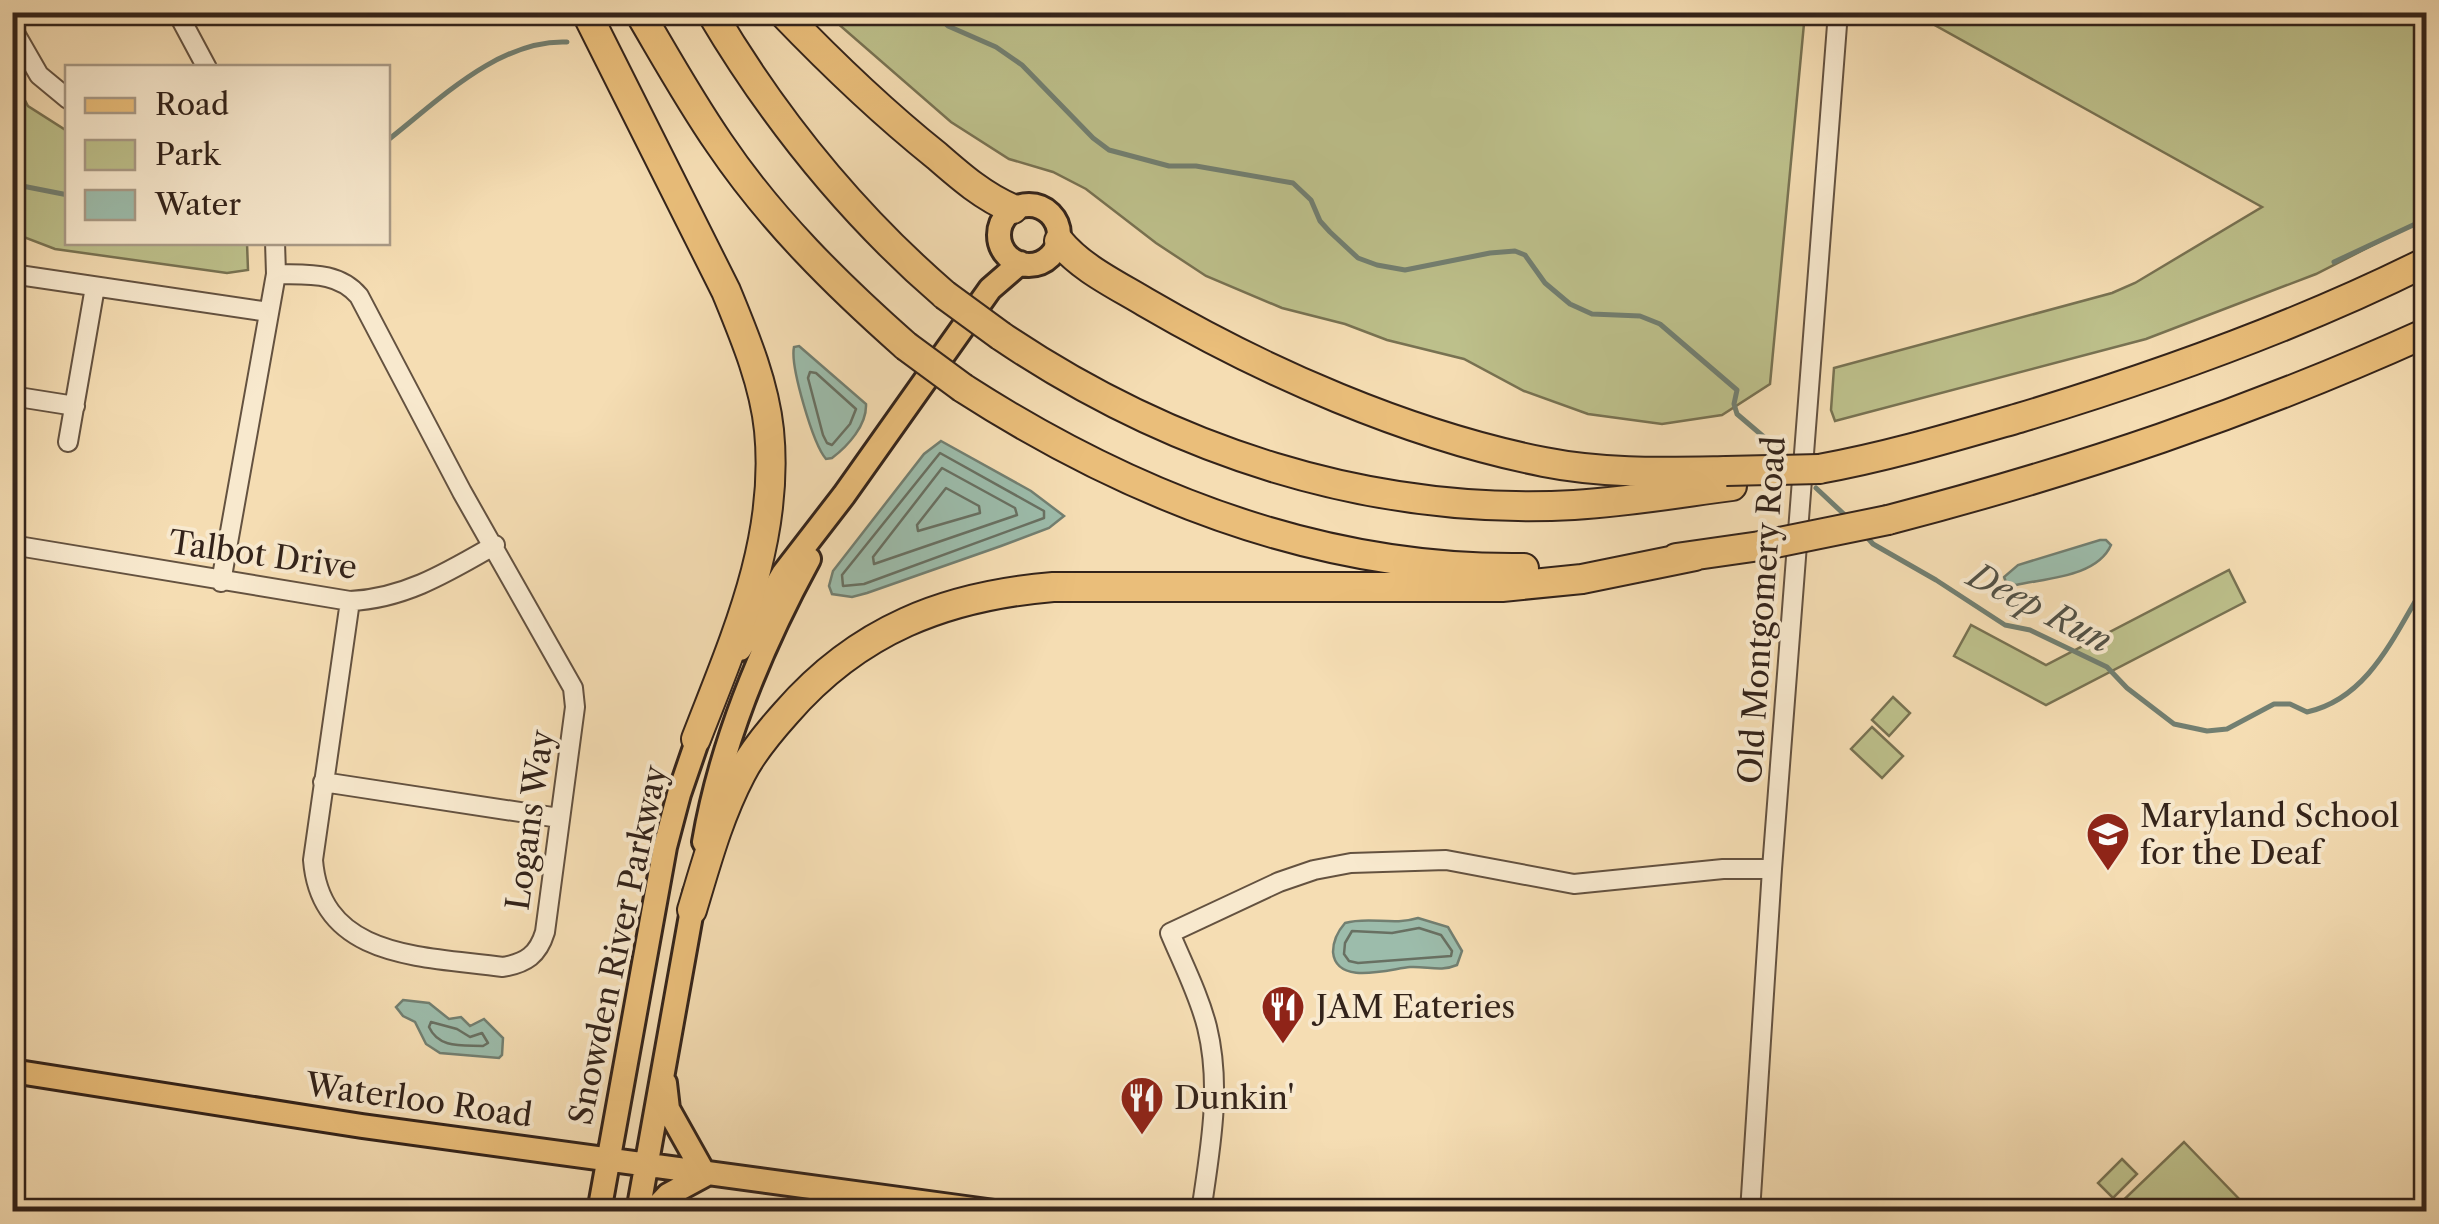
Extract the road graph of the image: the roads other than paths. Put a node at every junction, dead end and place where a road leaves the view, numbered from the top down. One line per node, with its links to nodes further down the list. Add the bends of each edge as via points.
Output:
1 (177, 12): 8 (street)
2 (586, 12): 32 (highway, via 726,292 768,427 768,524 759,568)
3 (638, 12): 29 (highway, bridge, via 720,146 829,275 962,388 1079,458 1204,513 1350,552 1500,569)
4 (710, 12): 25 (highway, bridge, via 773,112 885,242 1000,336 1166,430 1229,455 1362,490 1466,503 1573,505)
5 (782, 12): 10 (highway, via 922,145 982,194)
6 (1838, 12): 35 (street, Old Montgomery Road)
7 (12, 28): 9 (street, via 39,75)
8 (204, 65)
9 (65, 97)
10 (1014, 209): 11 (main road, via 1042,207 1056,221); 13 (main road, Snowden River Parkway, via 1001,224)
11 (1059, 241): 15 (main road, Snowden River Parkway, via 1040,263); 25 (highway, via 1124,290 1258,362 1412,424 1544,462)
12 (275, 245): 17 (street)
13 (1002, 247): 15 (main road); 19 (main road, Snowden River Parkway)
14 (2426, 262): 25 (highway, bridge, via 2248,340 2094,395 1830,467)
15 (1020, 264): 19 (main road, Snowden River Parkway)
16 (12, 274): 18 (street)
17 (276, 274): 20 (street); 27 (street, Logans Way, via 331,277 359,296)
18 (95, 287): 20 (street); 23 (street)
19 (990, 289): 26 (main road, Snowden River Parkway)
20 (270, 312): 30 (street)
21 (2426, 333): 29 (highway, bridge, via 2258,406 2009,489 1888,520)
22 (12, 396): 23 (street)
23 (75, 406): 24 (street)
24 (68, 442)
25 (1729, 478)
26 (844, 495): 32 (main road, Snowden River Parkway, via 783,574); 36 (main road, Snowden River Parkway, via 782,612 732,730 709,809)
27 (494, 545): 31 (street, Talbot Drive, via 398,594); 34 (street, Logans Way, via 573,688)
28 (12, 546): 30 (street, Talbot Drive)
29 (1695, 556): 36 (highway, via 1502,587 999,592 917,616 838,662 772,730 722,814)
30 (220, 582): 31 (street, Talbot Drive)
31 (350, 601): 33 (street, Logans Way)
32 (696, 739): 39 (main road, Snowden River Parkway, via 662,864)
33 (324, 782): 34 (street); 34 (street, Logans Way, via 314,882 340,924 390,951 503,967 531,958 545,932)
34 (559, 818)
35 (1772, 869): 46 (street, via 1574,884 1446,860 1351,863 1278,882 1170,933 1199,1004 1211,1056 1215,1094); 47 (street, Old Montgomery Road)
36 (692, 910): 37 (main road, Snowden River Parkway)
37 (663, 1066): 40 (main road, Snowden River Parkway); 41 (main road, via 668,1108)
38 (12, 1071): 39 (main road, Waterloo Road)
39 (608, 1158): 40 (main road, Waterloo Road); 42 (main road, Snowden River Parkway)
40 (645, 1164): 41 (main road, Waterloo Road); 43 (main road, Snowden River Parkway)
41 (705, 1174): 44 (main road); 45 (main road, Waterloo Road)
42 (598, 1212)
43 (638, 1212)
44 (652, 1212)
45 (995, 1212)
46 (1201, 1212)
47 (1750, 1212)

